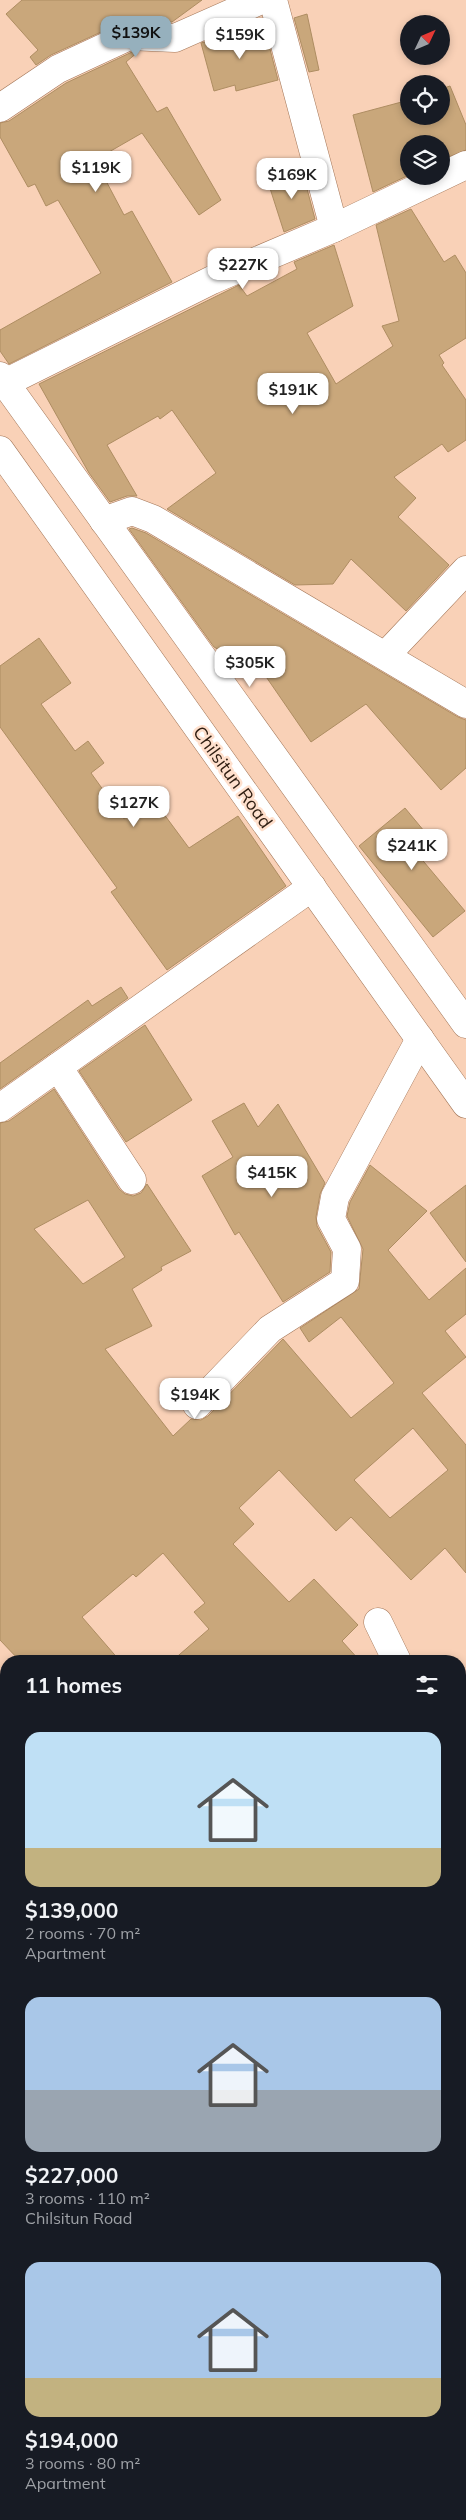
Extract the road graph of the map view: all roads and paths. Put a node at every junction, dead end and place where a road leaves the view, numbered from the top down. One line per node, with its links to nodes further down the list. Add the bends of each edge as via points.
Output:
1 (261, 0): 3 (street, via 175,38 129,36 58,69)
2 (273, 0): 5 (street)
3 (0, 108)
4 (466, 165): 5 (street)
5 (334, 228): 6 (street, via 212,280)
6 (3, 380): 8 (street)
7 (0, 450): 12 (street, Chilsitun Road)
8 (104, 521): 10 (street, via 132,511 153,519); 13 (street)
9 (466, 570): 10 (street)
10 (386, 655): 11 (street)
11 (466, 704)
12 (312, 887): 14 (street, Chilsitun Road); 15 (street)
13 (466, 1024)
14 (420, 1039): 16 (street, Chilsitun Road); 19 (street, via 335,1197 331,1219 347,1249 345,1281 270,1329)
15 (58, 1067): 17 (street); 18 (street)
16 (466, 1104)
17 (0, 1108)
18 (132, 1180)
19 (197, 1404)
20 (378, 1622): 21 (street)
21 (394, 1655)

